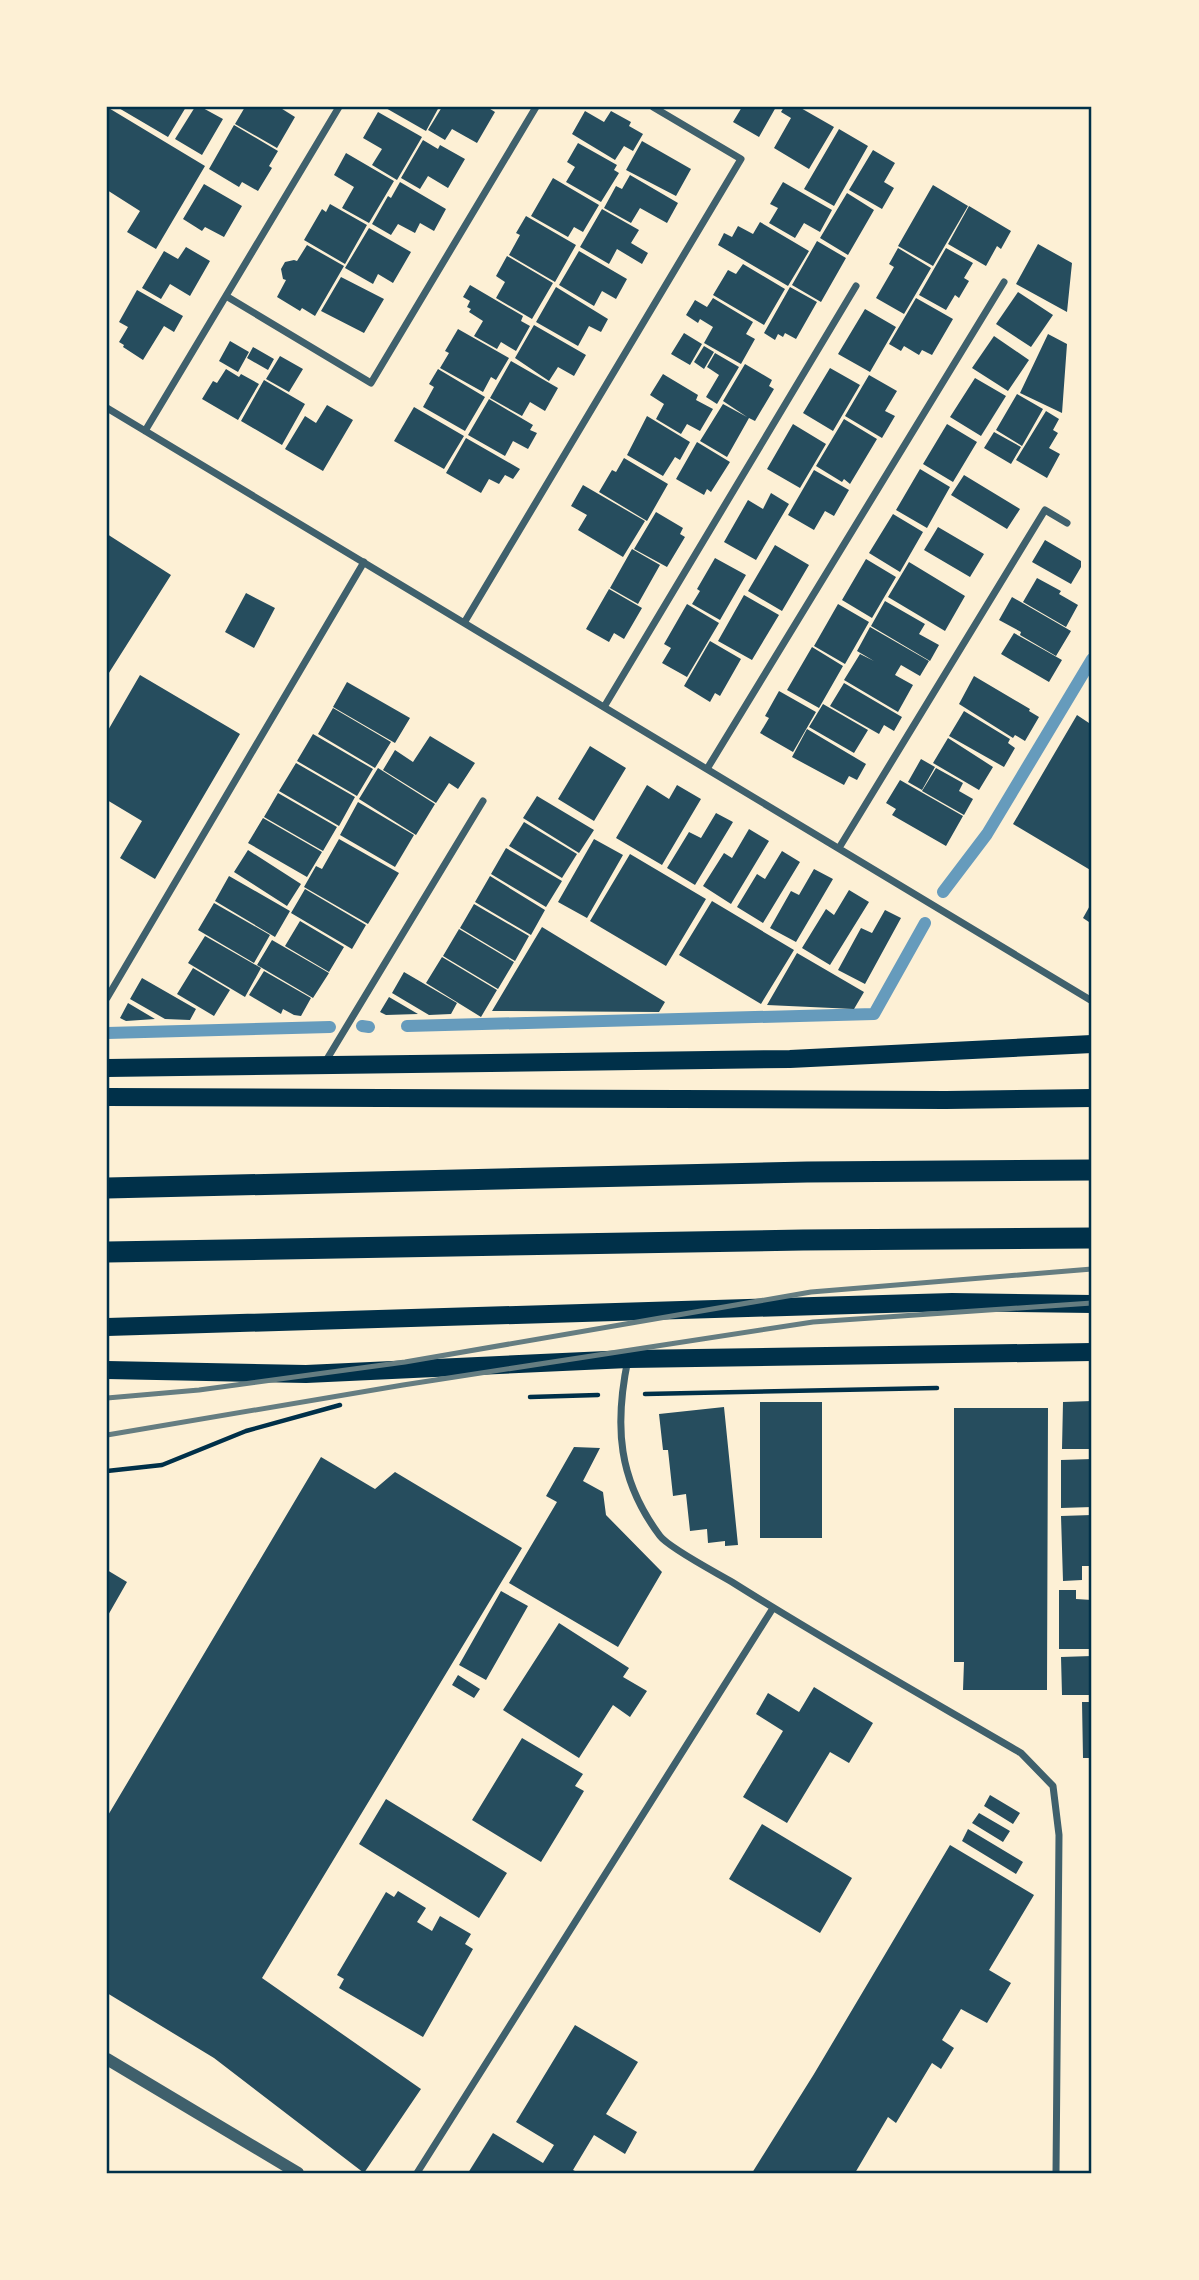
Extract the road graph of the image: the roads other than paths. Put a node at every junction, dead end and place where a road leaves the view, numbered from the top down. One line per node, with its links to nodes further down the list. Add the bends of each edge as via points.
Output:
1 (339, 107): 6 (street)
2 (536, 107): 6 (street, via 371,383)
3 (653, 107): 11 (street, via 741,159)
4 (1004, 282): 13 (street)
5 (856, 286): 12 (street)
6 (226, 296): 8 (street)
7 (107, 408): 8 (street)
8 (145, 431): 10 (street)
9 (1067, 523): 15 (street, via 1045,510)
10 (364, 562): 11 (street); 16 (street)
11 (464, 623): 12 (street)
12 (604, 707): 13 (street)
13 (707, 769): 15 (street)
14 (483, 800): 19 (street)
15 (839, 848): 17 (street)
16 (107, 998)
17 (1092, 1001)
18 (1092, 1044): 19 (main road, via 790,1059)
19 (324, 1065): 20 (main road)
20 (107, 1068)
21 (107, 1097): 22 (main road)
22 (1092, 1097)
23 (1092, 1170): 24 (highway)
24 (107, 1188)
25 (1092, 1238): 26 (highway)
26 (107, 1252)
27 (1092, 1304): 28 (main road, via 952,1302)
28 (107, 1327)
29 (1092, 1353): 30 (main road)
30 (628, 1359): 31 (main road, via 306,1374); 32 (street, via 621,1394 622,1454 635,1495 662,1539)
31 (107, 1370)
32 (773, 1608): 35 (street); 36 (street, via 1021,1754 1053,1786 1059,1835)
33 (107, 2059): 34 (street)
34 (298, 2173)
35 (417, 2173)
36 (1055, 2173)

